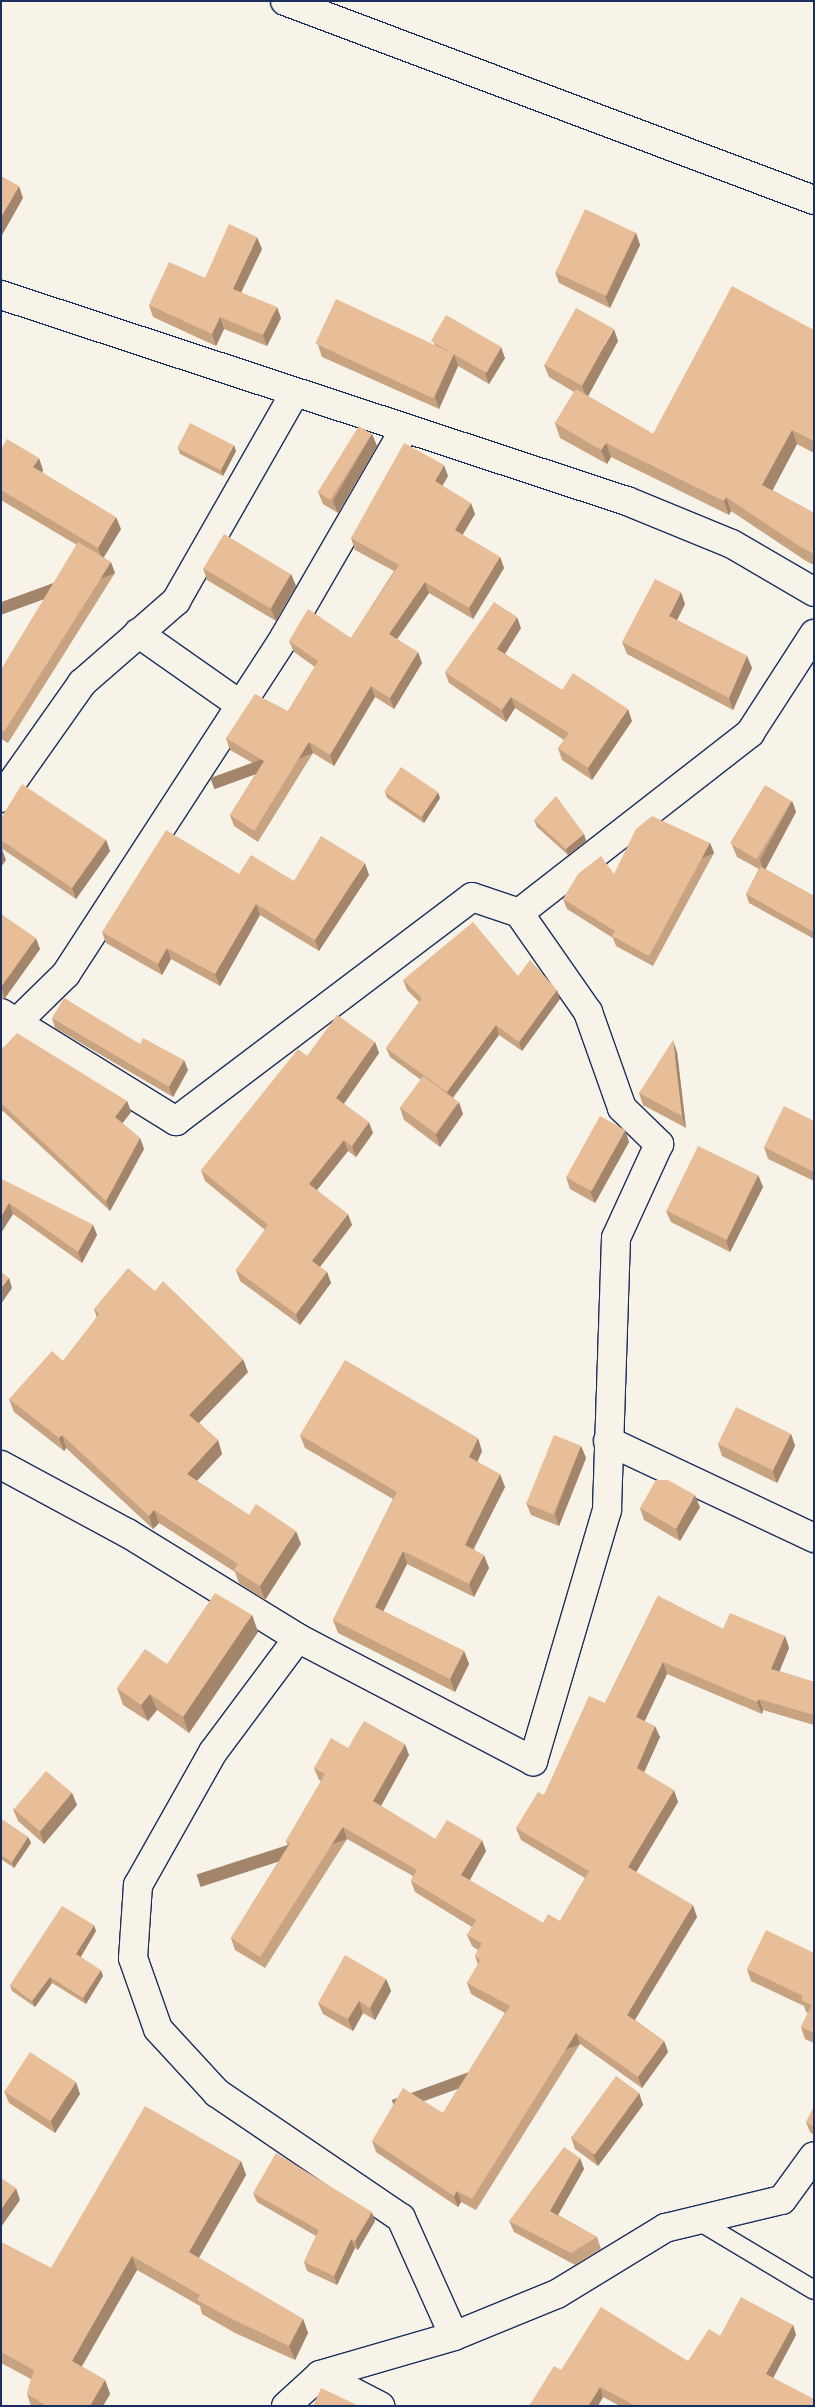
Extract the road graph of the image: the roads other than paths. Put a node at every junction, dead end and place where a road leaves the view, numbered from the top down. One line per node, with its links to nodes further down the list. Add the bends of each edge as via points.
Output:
1 (285, 1): 2 (street)
2 (814, 200)
3 (1, 295): 4 (street)
4 (294, 394): 5 (street); 7 (street, via 176,601)
5 (404, 428): 6 (street, via 627,501 732,544); 9 (street, via 284,638)
6 (811, 582)
7 (138, 633): 9 (street); 10 (street, via 82,683)
8 (814, 634): 11 (street, via 750,733)
9 (239, 704): 12 (street, via 66,974)
10 (1, 798)
11 (519, 913): 12 (street, via 472,897 176,1121); 13 (street, via 588,1012 622,1108 659,1144 616,1238)
12 (6, 1027)
13 (608, 1441): 15 (street); 16 (street, via 607,1510 533,1761)
14 (1, 1465): 16 (street, via 127,1534)
15 (814, 1538)
16 (298, 1638): 20 (street, via 213,1752 138,1885 133,1958 158,2029 217,2093 401,2218)
17 (814, 2156): 18 (street, via 782,2200)
18 (698, 2220): 19 (lane); 20 (street, via 665,2228 557,2294)
19 (814, 2290)
20 (454, 2336): 21 (street)
21 (320, 2375): 22 (street); 23 (street)
22 (286, 2406)
23 (380, 2406)

